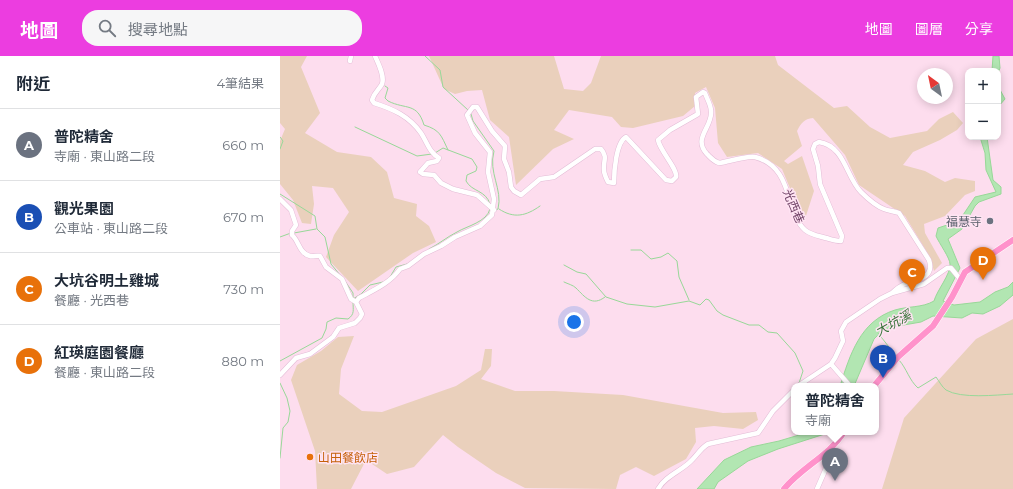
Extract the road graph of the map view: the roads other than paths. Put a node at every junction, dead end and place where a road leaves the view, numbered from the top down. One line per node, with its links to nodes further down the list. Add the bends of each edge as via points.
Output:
1 (375, 56): 3 (street, via 383,81 372,100 406,117 420,132 432,154 439,158 428,163 420,172 434,175 453,189 477,195)
2 (280, 199): 7 (street, via 291,210 296,225 292,234 301,250 309,256 320,256 326,267 342,279 351,299)
3 (494, 210): 6 (street, 光西巷, via 488,172 490,152 475,133 467,115 473,107 477,106 492,131 505,146 504,159 511,187 521,195 540,179 558,174 595,149 601,149 605,153 605,176 608,182 614,183 620,142 626,137 666,180 672,181 676,173 662,152 658,140 698,114 696,97 703,92 711,111 701,144 710,158 719,163 751,157 772,167 782,178 804,230 840,241 842,236 820,184 813,149 819,142 831,146 843,159 853,183 861,192 883,209 899,213 929,260 930,269 924,278 905,284); 7 (street, via 480,226 424,254)
4 (1013, 240): 5 (main road, via 974,264)
5 (960, 279): 6 (street, 光西巷, via 951,268 947,268 924,284); 12 (main road, via 952,297 933,326 898,357)
6 (892, 293): 8 (street, 光西巷, via 869,304 846,322 841,331 843,341)
7 (356, 302): 9 (street, via 362,314 355,323 339,328 333,337 310,354 296,358)
8 (831, 364): 10 (street, 光西巷); 11 (street)
9 (280, 374)
10 (802, 383)
11 (847, 383)
12 (876, 383)
13 (791, 393): 16 (street, via 773,411 758,433 708,444 692,460 668,477)
14 (842, 435): 15 (main road)
15 (825, 455): 17 (main road); 18 (street, via 827,466)
16 (658, 489)
17 (784, 489)
18 (817, 489)

